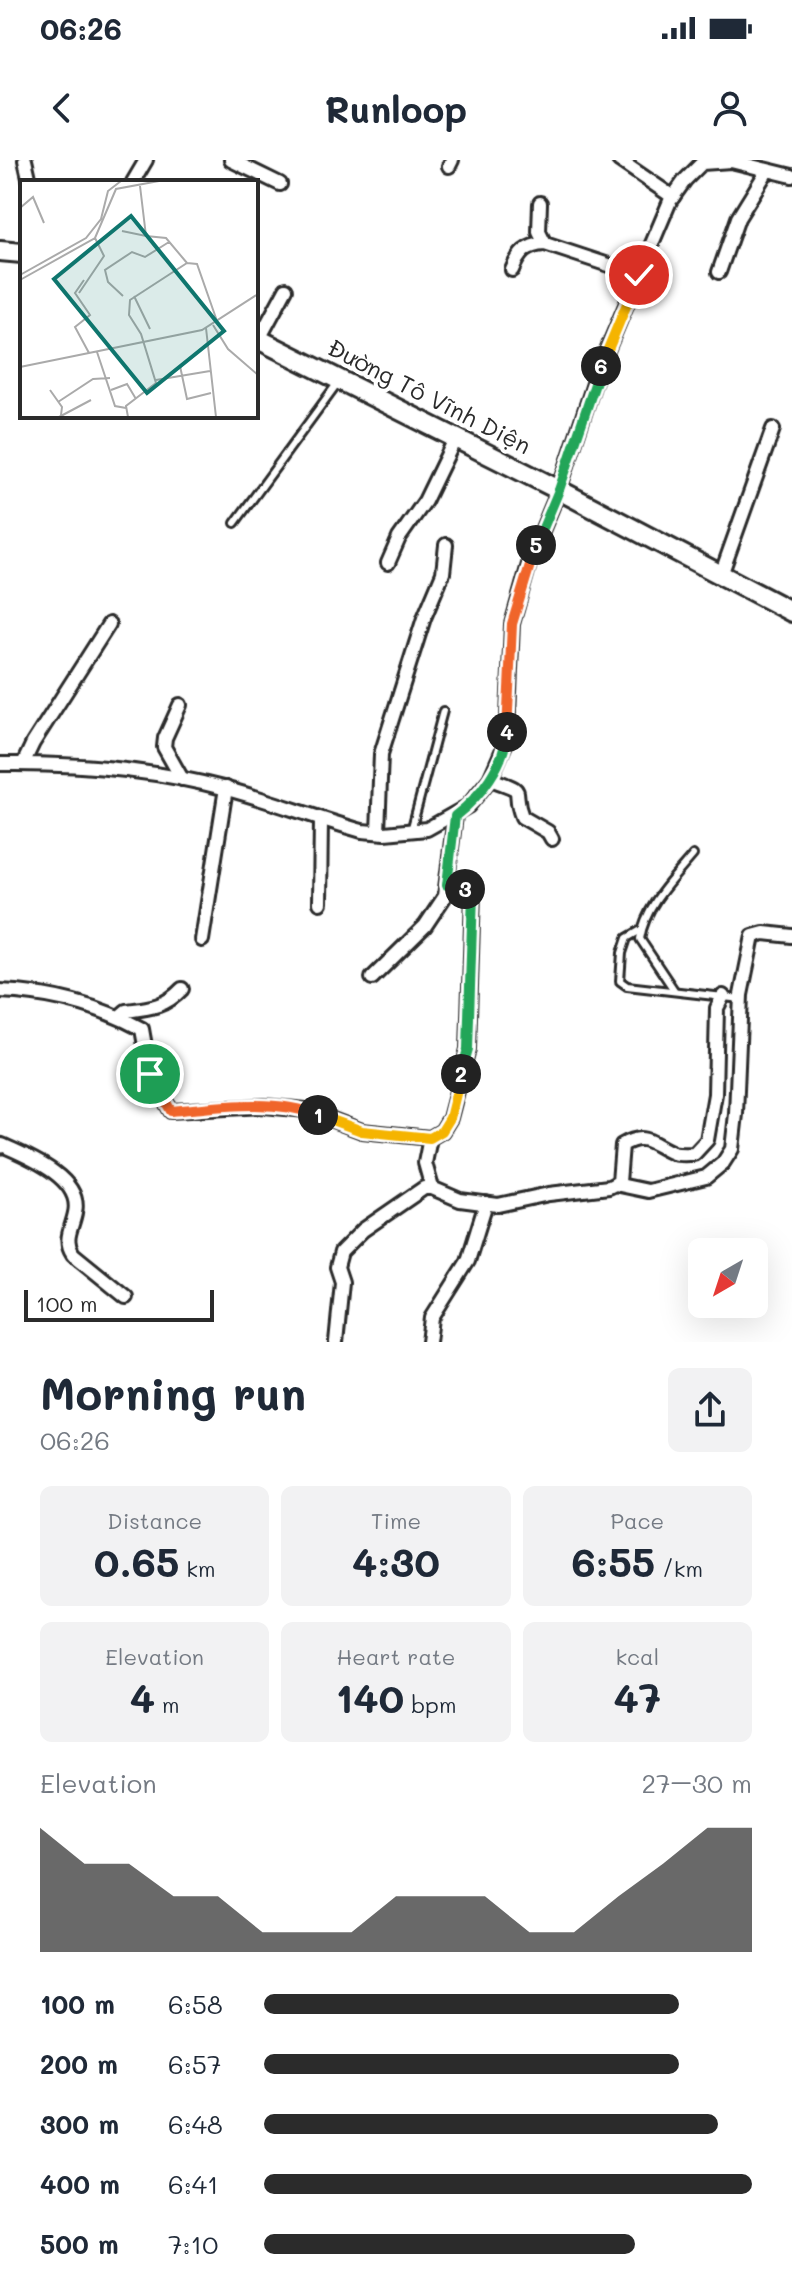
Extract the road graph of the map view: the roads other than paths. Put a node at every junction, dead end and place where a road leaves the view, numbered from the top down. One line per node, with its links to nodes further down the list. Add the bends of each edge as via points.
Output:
1 (25, 160): 7 (street)
2 (146, 160): 8 (street)
3 (231, 160): 9 (street)
4 (619, 160): 10 (street)
5 (767, 171): 6 (street); 10 (street, via 731,161 702,163); 16 (street, via 738,218)
6 (792, 176)
7 (30, 180)
8 (134, 180)
9 (280, 184)
10 (673, 197): 17 (street)
11 (540, 203): 12 (street, via 539,232)
12 (545, 244): 15 (street, via 529,245); 17 (street)
13 (0, 251): 14 (main road)
14 (20, 253)
15 (512, 270)
16 (719, 272)
17 (639, 275): 24 (street, via 597,374)
18 (286, 289): 19 (street)
19 (258, 336)
20 (258, 338): 21 (main road, Đường Tô Vĩnh Diện)
21 (341, 378): 23 (main road, Đường Tô Vĩnh Diện); 25 (lane)
22 (773, 429): 28 (street)
23 (456, 437): 24 (main road, Đường Tô Vĩnh Diện); 27 (street)
24 (559, 490): 28 (main road, Đường Tô Vĩnh Diện); 36 (street, via 531,557 512,624 507,740)
25 (235, 523)
26 (446, 545): 41 (street, via 443,573 381,754)
27 (388, 563)
28 (721, 575): 29 (main road, Đường Tô Vĩnh Diện)
29 (792, 612)
30 (109, 624): 34 (street)
31 (180, 705): 35 (street, via 164,747)
32 (443, 711): 40 (lane)
33 (0, 764): 34 (street)
34 (23, 764): 35 (street, via 118,768)
35 (182, 779): 37 (street)
36 (490, 779): 38 (street); 42 (street, via 516,789 522,817)
37 (226, 788): 39 (street); 48 (street)
38 (455, 816): 40 (street); 44 (street)
39 (321, 819): 41 (street); 45 (street)
40 (411, 831): 41 (street)
41 (378, 832)
42 (552, 839)
43 (693, 855): 46 (lane, via 657,899)
44 (447, 885): 49 (street, via 425,926); 56 (street, via 473,893 468,1049 450,1118)
45 (320, 903)
46 (641, 930): 51 (lane, via 640,939); 51 (lane, via 627,938 620,981)
47 (792, 936): 54 (street, via 753,936)
48 (202, 940)
49 (372, 978)
50 (182, 989): 55 (street, via 163,1004)
51 (674, 990): 53 (lane)
52 (0, 991): 55 (street, via 50,996)
53 (723, 996): 54 (lane); 58 (street, via 717,1008 715,1094 707,1140 694,1154 676,1154 648,1139 632,1139 622,1145)
54 (741, 999): 58 (street, via 736,1114 732,1149 723,1163 706,1177 648,1191)
55 (119, 1017): 56 (street, via 142,1029 150,1074 171,1111 264,1106 306,1110 362,1131)
56 (430, 1138): 59 (street, via 425,1163)
57 (1, 1145): 61 (street, via 37,1160 68,1185 76,1213 68,1247)
58 (615, 1184): 60 (street)
59 (432, 1188): 60 (street, via 460,1200); 62 (street, via 424,1188 363,1230 341,1252)
60 (486, 1203): 63 (street, via 468,1261 432,1318)
61 (126, 1297)
62 (336, 1342)
63 (429, 1342)

